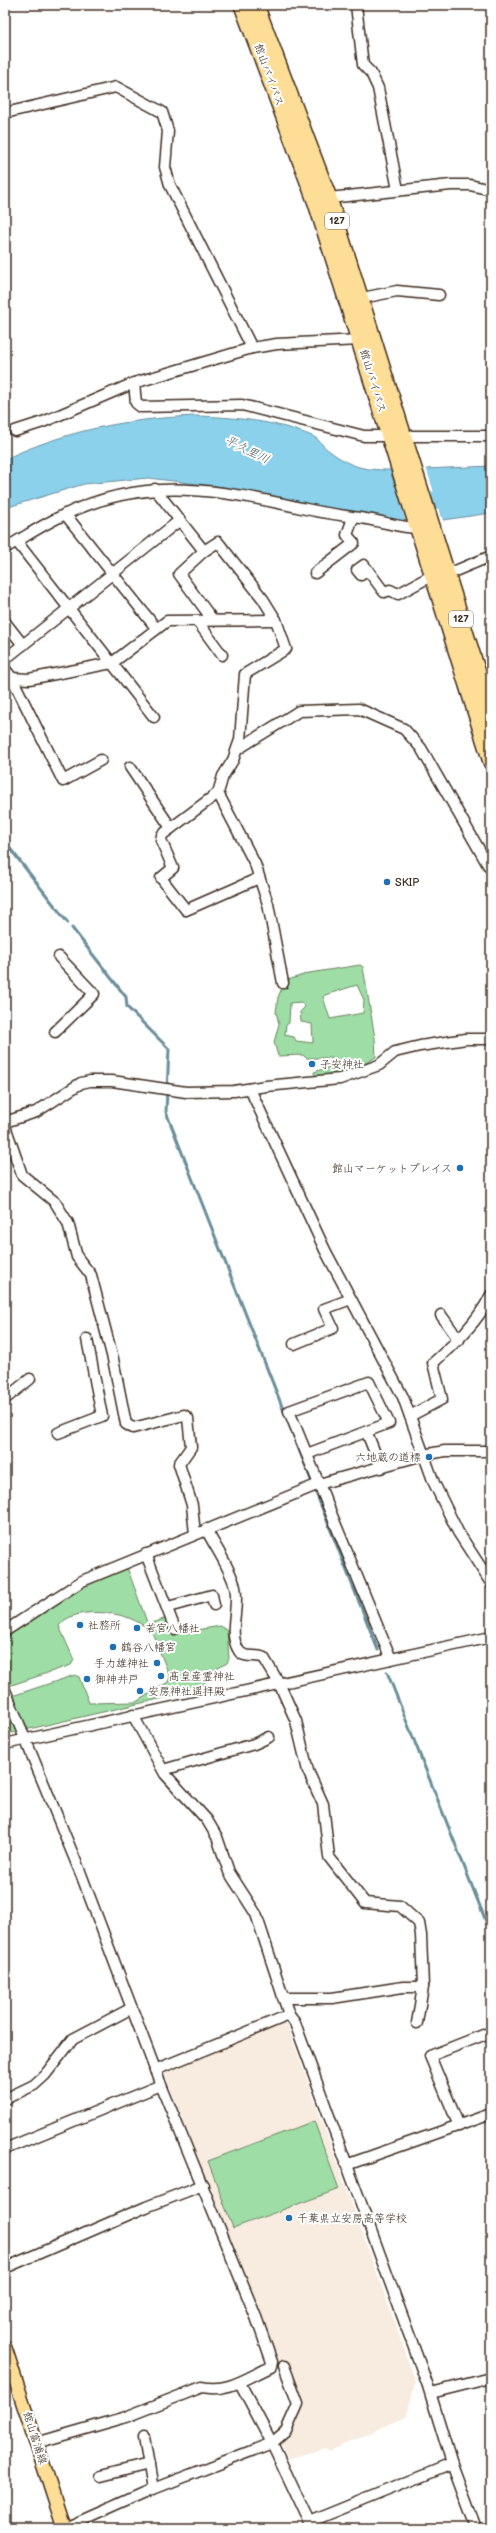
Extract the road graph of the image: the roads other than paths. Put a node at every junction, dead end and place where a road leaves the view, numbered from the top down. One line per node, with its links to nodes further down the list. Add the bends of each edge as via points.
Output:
1 (242, 5): 10 (highway, 館山バイパス / 127, via 316,203)
2 (256, 5): 7 (highway, 館山バイパス / 127)
3 (356, 5): 5 (street, via 363,65 371,72 378,88)
4 (5, 113): 11 (street, via 116,87 162,112 168,131 165,167 170,185)
5 (398, 190): 6 (street, via 470,185); 7 (street)
6 (491, 190)
7 (330, 198): 9 (highway, 館山バイパス / 127)
8 (439, 295): 9 (street, via 397,291)
9 (362, 298): 15 (highway, 館山バイパス / 127)
10 (360, 340): 11 (street, via 277,344); 15 (highway, 館山バイパス / 127)
11 (252, 348): 12 (street)
12 (134, 383): 13 (street, via 43,422); 15 (street, via 136,403 142,407 242,405 351,433)
13 (14, 431)
14 (491, 436): 15 (street)
15 (398, 438): 20 (highway, 館山バイパス / 127)
16 (155, 489): 17 (street, via 107,499); 18 (street, via 195,489 245,495); 19 (street)
17 (65, 514): 21 (street); 26 (street)
18 (353, 518): 20 (street); 27 (street, via 347,535 354,543)
19 (180, 520): 23 (street); 26 (street)
20 (425, 525): 28 (highway, 館山バイパス / 127)
21 (16, 542): 22 (street); 29 (street)
22 (5, 548)
23 (204, 551): 30 (street, via 179,574); 31 (street, via 218,542 263,599)
24 (491, 556): 28 (street)
25 (368, 570): 28 (street, via 384,592 390,590 398,594)
26 (113, 573): 29 (street); 34 (street)
27 (315, 573)
28 (440, 575): 41 (highway, 館山バイパス / 127); 45 (highway, 館山バイパス / 127)
29 (69, 608): 35 (street); 38 (street)
30 (212, 619): 31 (street); 33 (street)
31 (276, 620): 43 (street, via 286,649 245,674)
32 (5, 622): 35 (street)
33 (198, 622): 34 (street, via 167,621); 36 (street)
34 (156, 628): 38 (street)
35 (23, 645): 37 (street)
36 (222, 655)
37 (5, 659)
38 (112, 663): 40 (street, via 30,679); 42 (street)
39 (5, 669): 40 (street)
40 (12, 678): 44 (street, via 63,781)
41 (491, 714)
42 (154, 717)
43 (238, 749): 47 (street, via 222,776); 49 (street, via 299,711 359,709 404,729 421,748 488,865)
44 (101, 760)
45 (491, 762)
46 (130, 767): 48 (street)
47 (218, 794): 48 (street); 50 (street, via 255,864)
48 (171, 828): 50 (street, via 162,835 161,840 173,868 161,878 186,910)
49 (491, 864)
50 (259, 878): 52 (street, via 268,904)
51 (59, 957): 53 (street, via 94,994)
52 (283, 983)
53 (55, 1032)
54 (491, 1039): 55 (street, via 466,1039 394,1052 379,1065 340,1079)
55 (250, 1089): 56 (street, via 202,1093 112,1081 81,1083 36,1112 18,1120); 59 (street, via 325,1250)
56 (5, 1122)
57 (5, 1126): 75 (street, via 22,1175 55,1202 68,1223 76,1257 91,1275 113,1359 126,1424 133,1428 184,1415 188,1418 191,1447 179,1464 192,1505)
58 (491, 1295): 62 (street, via 482,1314)
59 (351, 1299): 63 (street, via 324,1309 333,1328); 66 (street)
60 (441, 1315): 62 (street)
61 (87, 1339): 67 (street, via 102,1416)
62 (459, 1340): 66 (street, via 433,1363 442,1399)
63 (294, 1344)
64 (30, 1379): 65 (street)
65 (5, 1399)
66 (410, 1416): 71 (street)
67 (58, 1432)
68 (368, 1432): 70 (street); 70 (street, via 389,1423 369,1382 289,1411); 72 (street)
69 (491, 1452): 71 (street, via 445,1451)
70 (307, 1454): 73 (street)
71 (423, 1455): 72 (street); 77 (street, via 458,1532)
72 (381, 1468): 73 (street)
73 (316, 1485): 74 (street); 83 (street)
74 (206, 1529): 75 (street); 84 (street, via 235,1586 235,1637 238,1651 264,1658)
75 (195, 1534): 76 (street)
76 (146, 1554): 79 (street); 81 (street, via 82,1582)
77 (491, 1583)
78 (214, 1605): 79 (street, via 212,1595)
79 (168, 1607): 80 (street)
80 (176, 1629)
81 (5, 1631)
82 (491, 1637): 83 (street)
83 (391, 1659): 84 (street)
84 (279, 1683): 86 (street); 91 (street, via 296,1721 308,1771 323,1804 329,1856 365,1903 400,1906 419,1923 422,1935)
85 (5, 1690): 88 (street)
86 (133, 1715): 88 (street); 90 (street)
87 (269, 1737): 90 (street, via 254,1744)
88 (25, 1739): 89 (street); 93 (street, via 81,1874)
89 (5, 1744)
90 (163, 1770): 92 (street, via 207,1820 217,1837 229,1872 256,1914)
91 (423, 1987): 92 (street, via 403,1987 332,1998); 95 (street)
92 (283, 1998): 94 (street)
93 (132, 2008): 97 (street); 99 (street, via 73,2039 34,2085)
94 (289, 2015): 97 (street); 103 (street, via 295,2023)
95 (418, 2023)
96 (491, 2032): 101 (street, via 430,2056)
97 (155, 2070): 98 (street)
98 (161, 2085): 102 (street); 104 (street)
99 (5, 2099)
100 (491, 2114): 101 (street)
101 (460, 2126): 103 (street)
102 (5, 2150)
103 (346, 2165): 110 (street)
104 (203, 2186): 105 (street, via 146,2207); 109 (street, via 272,2362 271,2367)
105 (5, 2268)
106 (5, 2348): 112 (main road, 館山富浦線)
107 (284, 2366): 113 (street, via 298,2404 286,2431)
108 (491, 2378): 110 (street)
109 (240, 2383): 112 (street, via 216,2390 202,2387 123,2418); 113 (street)
110 (431, 2393): 115 (street)
111 (144, 2437): 114 (street)
112 (36, 2443): 119 (main road, 館山富浦線)
113 (272, 2443): 117 (street); 118 (street)
114 (149, 2464): 116 (street); 117 (street)
115 (452, 2464): 118 (street); 120 (street)
116 (100, 2476)
117 (153, 2489): 119 (street)
118 (310, 2525)
119 (65, 2528)
120 (476, 2528)

